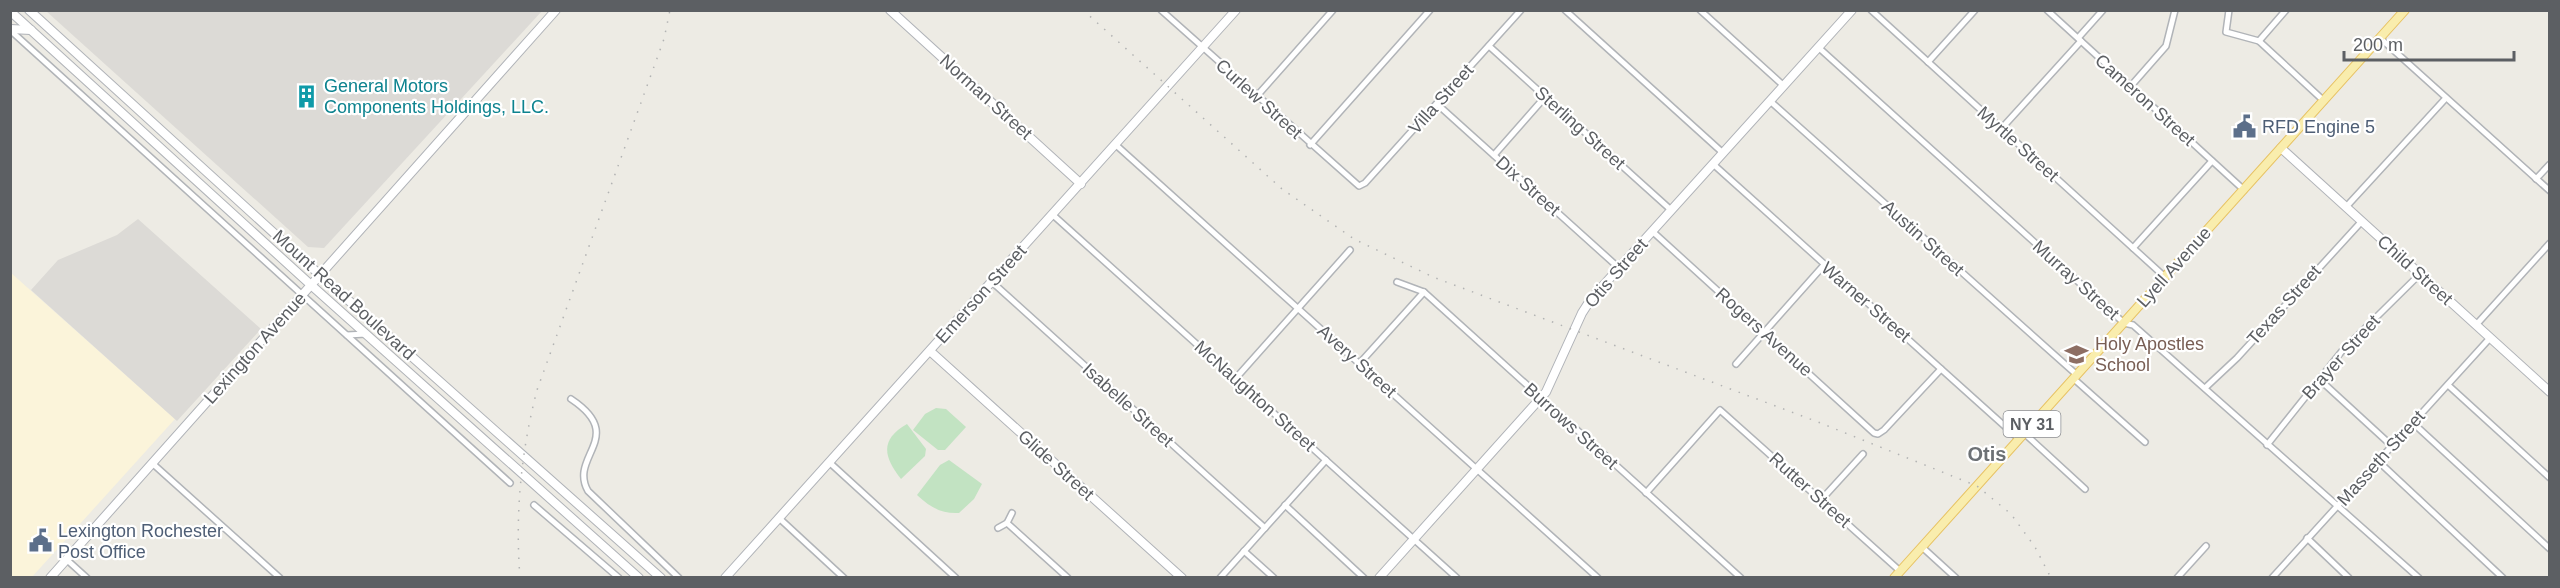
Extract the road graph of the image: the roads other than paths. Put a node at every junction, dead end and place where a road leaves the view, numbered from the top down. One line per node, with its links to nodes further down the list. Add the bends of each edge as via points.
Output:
1 (29, 10): 63 (main road, Mount Read Boulevard)
2 (556, 10): 63 (main road, Lexington Avenue)
3 (890, 10): 48 (main road, Norman Street)
4 (1161, 10): 28 (street, Curlew Street)
5 (1236, 10): 28 (main road, Emerson Street)
6 (1333, 10): 32 (street)
7 (1430, 10): 40 (street)
8 (1521, 10): 26 (street, Villa Street)
9 (1565, 10): 42 (street)
10 (1701, 10): 30 (street)
11 (1871, 10): 29 (street, Myrtle Street)
12 (1975, 10): 29 (street)
13 (2047, 10): 23 (street, Cameron Street)
14 (2103, 10): 23 (street)
15 (2175, 10): 31 (street, via 2166,45)
16 (2229, 10): 25 (street, via 2226,32)
17 (2286, 10): 25 (street)
18 (2405, 10): 24 (main road, Lyell Avenue / NY 31)
19 (10, 11): 22 (main road, Mount Read Boulevard)
20 (1848, 12): 27 (main road, Otis Street)
21 (10, 29): 22 (main road); 69 (street, Mount Read Boulevard)
22 (31, 30): 67 (main road, Mount Read Boulevard)
23 (2079, 39): 31 (street, Cameron Street); 38 (street)
24 (2380, 39): 34 (street); 36 (main road, Lyell Avenue / NY 31)
25 (2259, 41): 36 (street)
26 (1489, 46): 33 (street, Sterling Street); 37 (street, Villa Street)
27 (1818, 47): 30 (main road, Otis Street); 71 (street, Murray Street)
28 (1202, 48): 32 (street, Curlew Street); 39 (main road, Emerson Street)
29 (1928, 62): 38 (street, Myrtle Street)
30 (1784, 86): 35 (main road, Otis Street)
31 (2130, 87): 44 (street, Cameron Street)
32 (1256, 96): 40 (street, Curlew Street)
33 (1545, 97): 43 (street); 53 (street, Sterling Street)
34 (2446, 98): 47 (street); 52 (street)
35 (1770, 101): 42 (main road, Otis Street); 81 (street, Austin Street)
36 (2324, 101): 41 (main road, Lyell Avenue / NY 31)
37 (1437, 104): 43 (street, Dix Street); 49 (street, Villa Street)
38 (2001, 129): 58 (street, Myrtle Street)
39 (1116, 145): 48 (main road, Emerson Street); 70 (street, Avery Street)
40 (1310, 145): 49 (street, Curlew Street)
41 (2281, 148): 50 (main road, Lyell Avenue / NY 31); 52 (main road, Child Street)
42 (1723, 153): 45 (main road, Otis Street)
43 (1494, 155): 61 (street, Dix Street)
44 (2212, 161): 50 (street, Cameron Street); 58 (street)
45 (1713, 164): 53 (main road, Otis Street); 60 (street, Warner Street)
46 (2550, 165): 47 (street)
47 (2536, 179): 51 (street)
48 (1081, 184): 54 (main road, Emerson Street)
49 (1359, 186)
50 (2244, 190): 64 (main road, Lyell Avenue / NY 31)
51 (2550, 191)
52 (2346, 207): 55 (main road, Child Street)
53 (1671, 210): 56 (main road, Otis Street)
54 (1053, 214): 65 (main road, Emerson Street); 82 (street, McNaughton Street)
55 (2362, 221): 62 (main road, Child Street); 85 (street, Texas Street)
56 (1652, 231): 61 (main road, Otis Street); 73 (street, Rogers Avenue)
57 (2550, 243): 72 (street)
58 (2133, 248): 64 (street, Myrtle Street)
59 (1350, 250): 70 (street)
60 (1824, 265): 73 (street); 80 (street, Warner Street)
61 (1619, 268): 87 (main road, Otis Street, via 1586,306 1549,388)
62 (2420, 274): 72 (main road, Child Street); 83 (street, Brayer Street)
63 (320, 275): 67 (main road, Lexington Avenue); 127 (main road, Mount Read Boulevard)
64 (2165, 277): 71 (main road, Lyell Avenue / NY 31)
65 (992, 282): 77 (main road, Emerson Street); 112 (street, Isabelle Street)
66 (1397, 282): 68 (street, Burrows Street)
67 (311, 285): 69 (main road, Lexington Avenue); 74 (main road, Mount Read Boulevard)
68 (1424, 292): 78 (street); 87 (street, Burrows Street)
69 (303, 293): 75 (street, Mount Read Boulevard); 98 (main road, Lexington Avenue)
70 (1298, 309): 78 (street, Avery Street); 82 (street)
71 (2124, 323): 81 (main road, Lyell Avenue / NY 31); 85 (street, Murray Street, via 2133,325)
72 (2476, 325): 76 (main road, Child Street)
73 (1765, 332): 79 (street); 80 (street, Rogers Avenue, via 1876,433 1884,430)
74 (366, 334): 75 (street, Mount Read Boulevard); 126 (main road, Mount Read Boulevard)
75 (347, 335): 101 (street, Mount Read Boulevard)
76 (2490, 338): 84 (street, Masseth Street); 86 (main road, Child Street)
77 (930, 351): 97 (main road, Emerson Street); 132 (main road, Glide Street)
78 (1359, 364): 99 (street, Avery Street)
79 (1736, 364)
80 (1941, 369): 90 (street, Warner Street)
81 (2075, 377): 90 (main road, Lyell Avenue / NY 31); 91 (street, Austin Street)
82 (1236, 378): 95 (street, McNaughton Street)
83 (2319, 379): 92 (street, Brayer Street); 93 (street)
84 (2448, 385): 89 (street, Masseth Street); 100 (street)
85 (2205, 388): 92 (street, Murray Street)
86 (2550, 392)
87 (1540, 398): 99 (main road, Otis Street); 103 (street, Burrows Street)
88 (570, 399): 128 (street, via 592,415 597,428 584,479 588,491)
89 (2413, 423): 93 (street, Masseth Street); 117 (street)
90 (2021, 436): 102 (street, Warner Street); 116 (main road, Lyell Avenue / NY 31)
91 (2145, 442)
92 (2267, 445): 107 (street, Murray Street)
93 (2392, 446): 96 (street, Masseth Street)
94 (1863, 454): 104 (street)
95 (1326, 460): 106 (street); 114 (street, McNaughton Street)
96 (2378, 461): 107 (street, Masseth Street); 145 (street)
97 (830, 462): 109 (main road, Emerson Street); 130 (street)
98 (152, 463): 119 (main road, Lexington Avenue); 124 (street)
99 (1477, 468): 114 (main road, Otis Street); 138 (street, Avery Street)
100 (2550, 478)
101 (510, 483)
102 (2085, 489)
103 (1646, 492): 104 (street, Rutter Street, via 1720,410); 139 (street, Burrows Street)
104 (1821, 500): 120 (street, Rutter Street)
105 (534, 505): 125 (street)
106 (1285, 505): 112 (street); 135 (street)
107 (2337, 506): 113 (street, Masseth Street); 144 (street, Murray Street)
108 (1012, 513): 110 (street)
109 (779, 518): 121 (main road, Emerson Street); 129 (street)
110 (1007, 523): 111 (street); 131 (street)
111 (998, 528)
112 (1265, 528): 118 (street)
113 (2307, 538): 142 (street, Masseth Street); 143 (street)
114 (1414, 539): 136 (main road, Otis Street); 137 (street, McNaughton Street)
115 (2206, 546): 141 (street)
116 (1922, 547): 120 (main road, Lyell Avenue / NY 31); 140 (street)
117 (2550, 549)
118 (1244, 551): 133 (street); 134 (street)
119 (66, 559): 122 (main road, Lexington Avenue); 123 (street)
120 (1897, 574)
121 (728, 577)
122 (50, 578)
123 (87, 578)
124 (280, 578)
125 (619, 578)
126 (639, 578)
127 (661, 578)
128 (679, 578)
129 (844, 578)
130 (956, 578)
131 (1068, 578)
132 (1182, 578)
133 (1220, 578)
134 (1274, 578)
135 (1364, 578)
136 (1379, 578)
137 (1457, 578)
138 (1598, 578)
139 (1741, 578)
140 (1956, 578)
141 (2177, 578)
142 (2272, 578)
143 (2349, 578)
144 (2419, 578)
145 (2503, 578)

